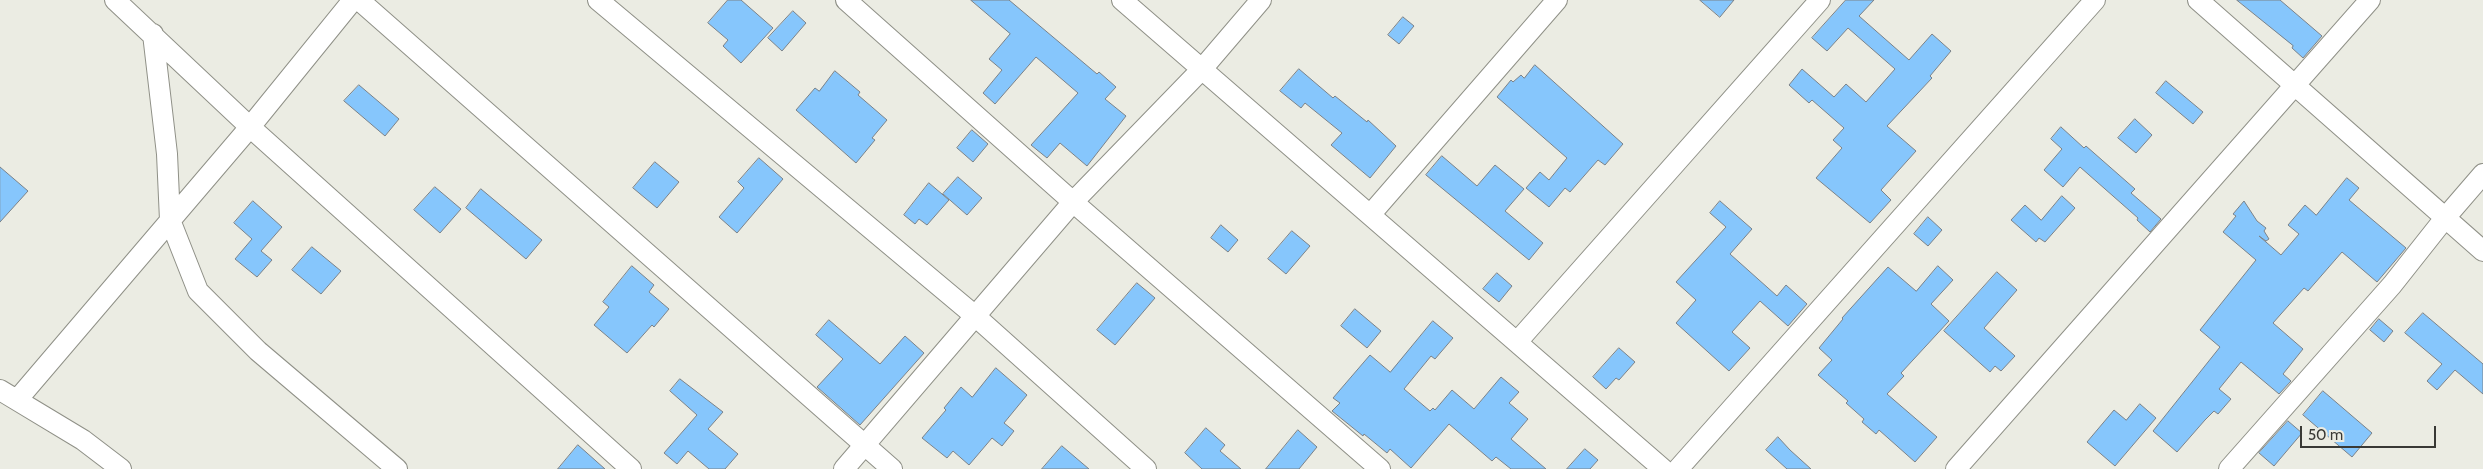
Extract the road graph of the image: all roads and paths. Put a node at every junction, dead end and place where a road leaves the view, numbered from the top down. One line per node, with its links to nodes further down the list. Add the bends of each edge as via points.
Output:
1 (115, 0): 13 (street)
2 (353, 0): 16 (street)
3 (358, 0): 26 (street)
4 (598, 0): 23 (street)
5 (846, 0): 18 (street)
6 (1122, 0): 14 (street)
7 (1261, 0): 14 (street)
8 (1557, 0): 19 (street)
9 (1820, 0): 24 (street)
10 (2095, 0): 35 (street)
11 (2198, 0): 15 (street)
12 (2370, 0): 15 (street)
13 (153, 34): 16 (street); 21 (street, via 167,154)
14 (1202, 69): 18 (street); 19 (street)
15 (2295, 85): 20 (street); 36 (street)
16 (250, 127): 21 (street); 29 (street)
17 (2483, 174): 20 (street)
18 (1073, 202): 23 (street); 33 (street)
19 (1370, 215): 24 (street)
20 (2445, 218): 22 (street); 37 (street, via 2392,285)
21 (170, 220): 25 (street); 28 (street, via 198,292 258,351)
22 (2483, 251)
23 (974, 315): 26 (street); 32 (street)
24 (1517, 342): 34 (street)
25 (9, 395): 27 (street, via 83,440)
26 (864, 444): 30 (street); 31 (street)
27 (121, 469)
28 (396, 469)
29 (631, 469)
30 (844, 469)
31 (892, 469)
32 (1146, 469)
33 (1380, 469)
34 (1663, 469)
35 (1678, 469)
36 (1956, 469)
37 (2229, 469)

